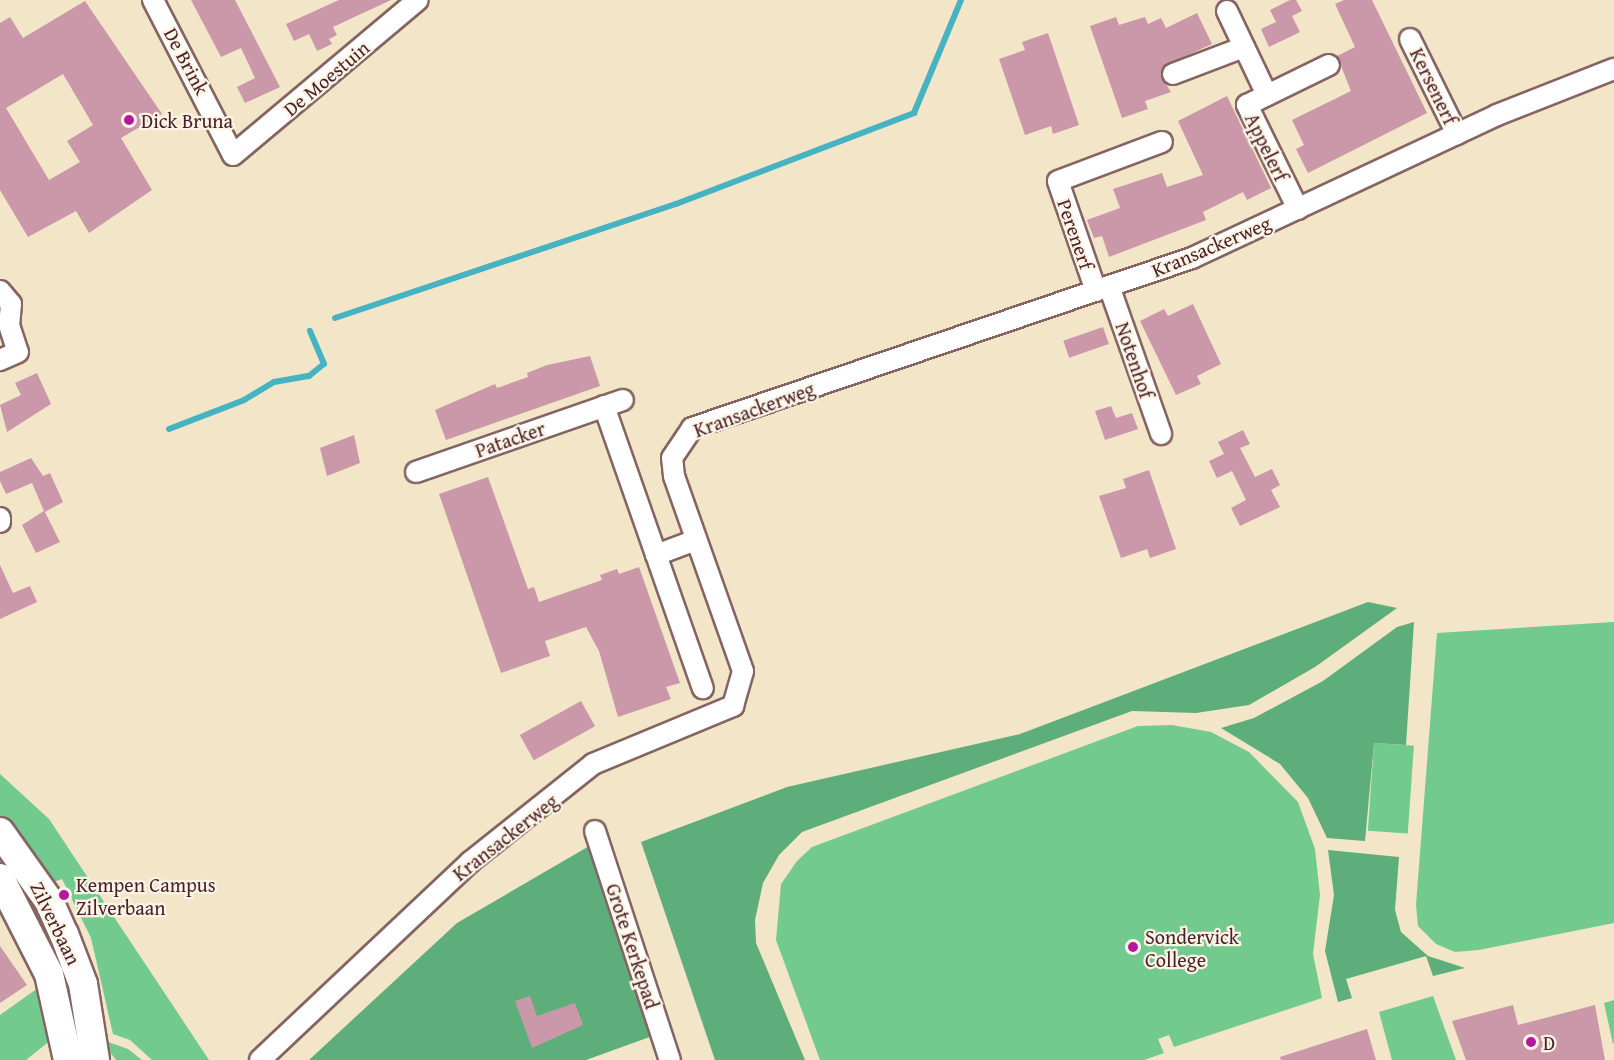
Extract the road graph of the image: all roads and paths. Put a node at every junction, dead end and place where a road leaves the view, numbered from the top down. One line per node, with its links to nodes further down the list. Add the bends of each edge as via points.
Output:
1 (153, 0): 12 (street, De Brink)
2 (418, 0): 12 (street, De Moestuin)
3 (1227, 10): 5 (street, Appelerf)
4 (1410, 39): 10 (street, Kersenerf)
5 (1244, 48): 8 (street); 9 (street, Appelerf)
6 (1329, 65): 9 (street, Appelerf)
7 (1614, 69): 10 (street, Kransackerweg)
8 (1173, 74)
9 (1267, 95): 13 (street, Appelerf, via 1247,105)
10 (1457, 134): 13 (street, Kransackerweg)
11 (1162, 142): 14 (street, Perenerf, via 1058,181)
12 (233, 155)
13 (1298, 208): 14 (street, Kransackerweg, via 1192,258)
14 (1102, 289): 19 (street, Notenhof); 21 (street, Kransackerweg, via 692,428 672,458)
15 (0, 291): 16 (street, via 10,304 9,325 18,352)
16 (0, 360)
17 (623, 399): 18 (street, Patacker)
18 (604, 406): 20 (street, Patacker); 22 (street)
19 (1161, 434)
20 (416, 472)
21 (696, 540): 22 (street); 29 (street, Kransackerweg, via 743,671 733,706 593,764 470,862)
22 (656, 555): 23 (street)
23 (703, 688)
24 (595, 831): 30 (street, Grote Kerkepad)
25 (0, 832): 28 (main road, Zilverbaan, via 43,892 64,934 83,984)
26 (0, 878): 27 (main road, Zilverbaan, via 49,974)
27 (68, 1060)
28 (95, 1060)
29 (260, 1060)
30 (670, 1060)

